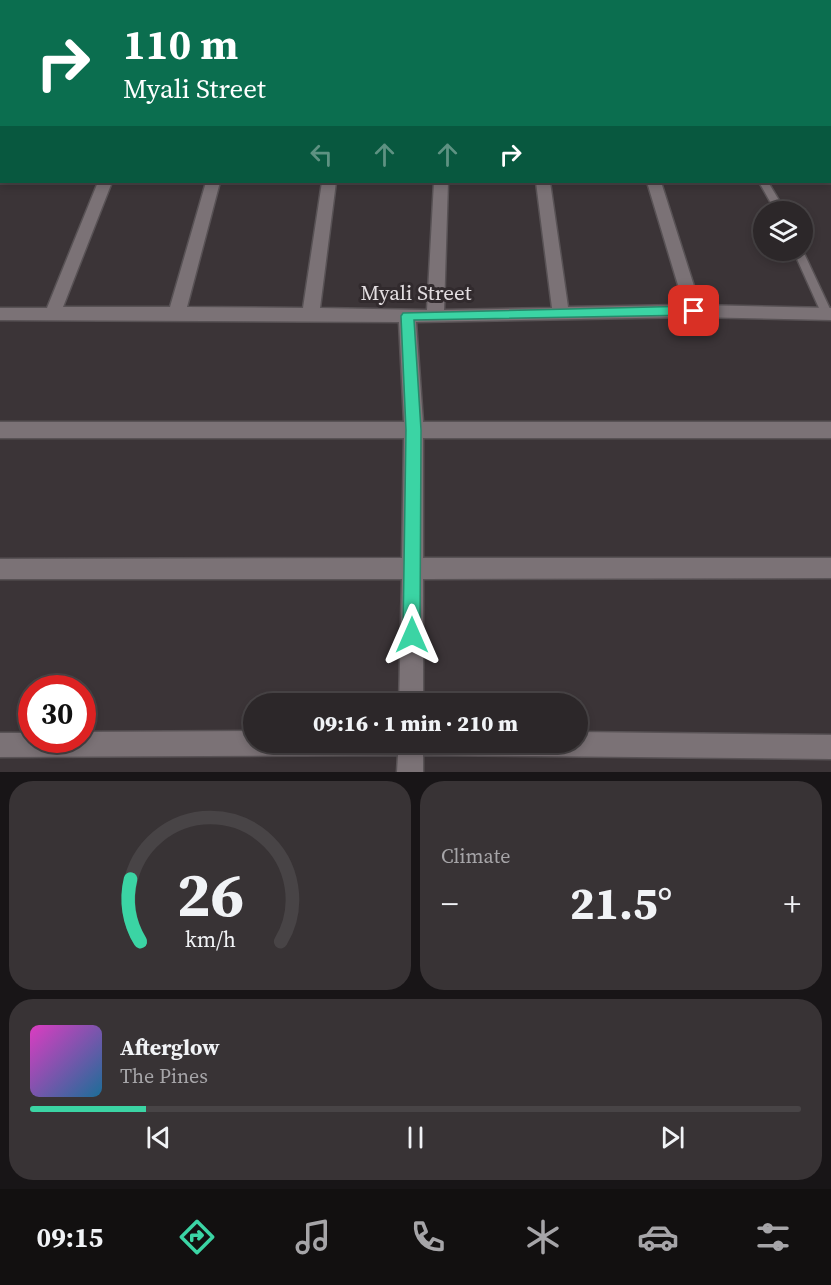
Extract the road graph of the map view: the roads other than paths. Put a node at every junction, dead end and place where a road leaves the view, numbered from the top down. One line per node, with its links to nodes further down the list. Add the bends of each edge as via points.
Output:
1 (105, 183): 16 (street)
2 (213, 183): 11 (street)
3 (329, 183): 13 (street)
4 (441, 183): 18 (street)
5 (543, 183): 14 (street)
6 (654, 183): 10 (street)
7 (765, 183): 8 (lane)
8 (775, 201)
9 (803, 261): 15 (lane)
10 (694, 311): 14 (street, Myali Street); 15 (street, Myali Street)
11 (177, 313): 13 (street, Myali Street); 16 (street, Myali Street)
12 (0, 314): 16 (street, Myali Street)
13 (311, 314): 17 (street, Myali Street)
14 (561, 314): 18 (street, Myali Street)
15 (829, 314)
16 (52, 315)
17 (407, 316): 18 (street, Myali Street); 20 (street)
18 (435, 316)
19 (0, 430): 20 (street)
20 (414, 430): 21 (street); 22 (street)
21 (831, 430)
22 (412, 567): 23 (street); 24 (street); 25 (street)
23 (831, 568)
24 (0, 569)
25 (411, 693)
26 (243, 744): 27 (street)
27 (0, 745)
28 (588, 745): 29 (street)
29 (831, 747)
30 (411, 753): 31 (street)
31 (410, 772)

